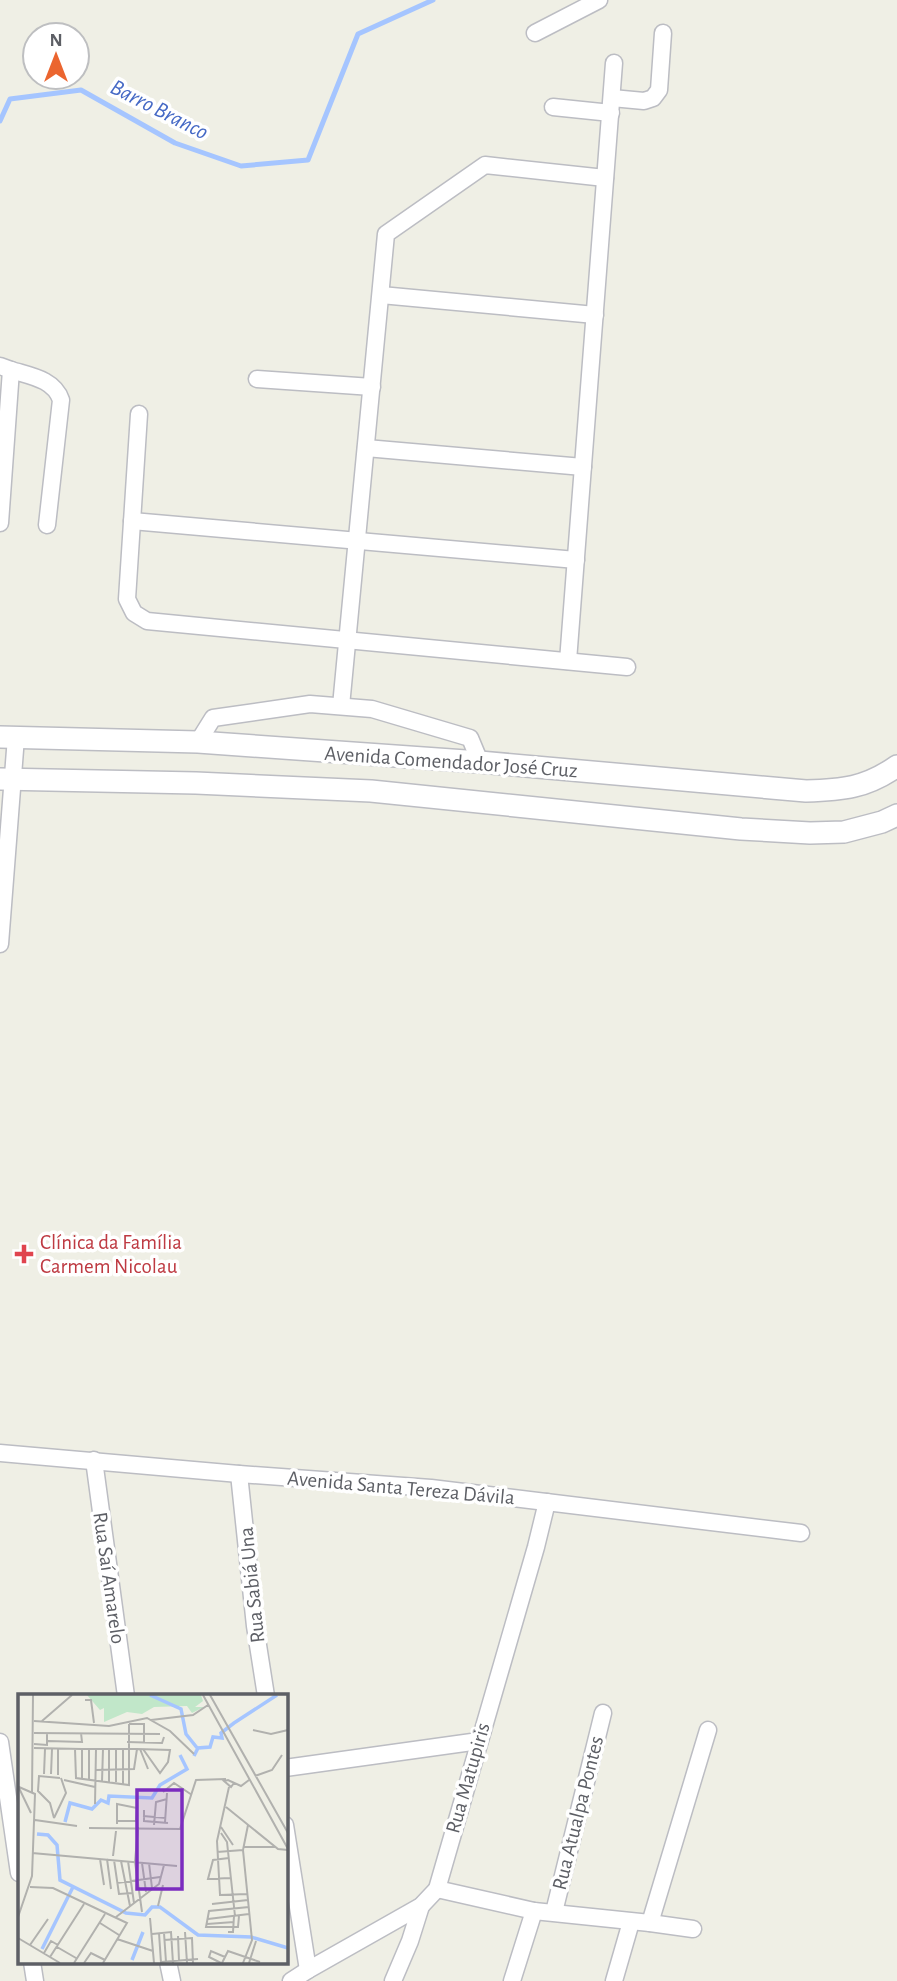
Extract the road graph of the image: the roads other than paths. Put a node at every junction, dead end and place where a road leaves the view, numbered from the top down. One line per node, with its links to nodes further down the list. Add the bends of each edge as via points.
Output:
1 (598, 0): 2 (street)
2 (535, 33)
3 (663, 33): 5 (street, via 659,90 644,101)
4 (614, 63): 5 (street)
5 (611, 105): 6 (street); 7 (street)
6 (553, 107)
7 (606, 178): 8 (street, via 485,165 386,234); 9 (street)
8 (380, 295): 9 (street); 12 (street)
9 (595, 315): 15 (street)
10 (6, 368): 17 (street); 18 (street, via 52,385 61,400)
11 (257, 379): 12 (street)
12 (372, 387): 14 (street)
13 (139, 414): 16 (street)
14 (366, 448): 15 (street); 19 (street)
15 (583, 467): 20 (street)
16 (132, 521): 19 (street); 21 (street, via 127,599 134,613 147,621)
17 (0, 523)
18 (47, 525)
19 (357, 540): 20 (street); 21 (street)
20 (576, 560): 22 (street)
21 (348, 640): 22 (street); 24 (street)
22 (568, 661): 23 (street)
23 (626, 667)
24 (341, 706): 26 (street, via 310,704 213,718); 27 (street, via 372,709 470,738)
25 (8, 737): 26 (street, Avenida Comendador José Cruz); 29 (street)
26 (198, 742): 27 (street, Avenida Comendador José Cruz)
27 (480, 762): 28 (street, Avenida Comendador José Cruz, via 806,791 855,787)
28 (897, 766)
29 (6, 779): 30 (street, Avenida Comendador José Cruz, via 372,791 810,833 844,832); 31 (street)
30 (897, 815)
31 (0, 944)
32 (0, 1453): 33 (street, Avenida Santa Tereza Dávila)
33 (94, 1460): 34 (street, Avenida Santa Tereza Dávila); 37 (street, Rua Saí Amarelo)
34 (239, 1474): 35 (street, Avenida Santa Tereza Dávila); 38 (street, Rua Sabiá Una)
35 (547, 1502): 36 (street, Avenida Santa Tereza Dávila); 41 (street, Rua Matupiris)
36 (801, 1533)
37 (126, 1694)
38 (265, 1694)
39 (603, 1713): 50 (street, Rua Atualpa Pontes)
40 (708, 1730): 52 (street)
41 (479, 1741): 43 (street); 47 (street, Rua Matupiris)
42 (0, 1742): 44 (street)
43 (287, 1768)
44 (10, 1814): 46 (street)
45 (287, 1838): 54 (street)
46 (18, 1866)
47 (437, 1889): 48 (street, Rua Matupiris); 49 (street)
48 (421, 1906): 54 (street, Rua Matupiris); 56 (street)
49 (534, 1911): 50 (street); 57 (street)
50 (554, 1912): 51 (street)
51 (631, 1922): 52 (street); 58 (street)
52 (650, 1923): 53 (street)
53 (693, 1929)
54 (308, 1970): 55 (street, Rua Matupiris)
55 (291, 1981)
56 (393, 1981)
57 (512, 1981)
58 (614, 1981)

